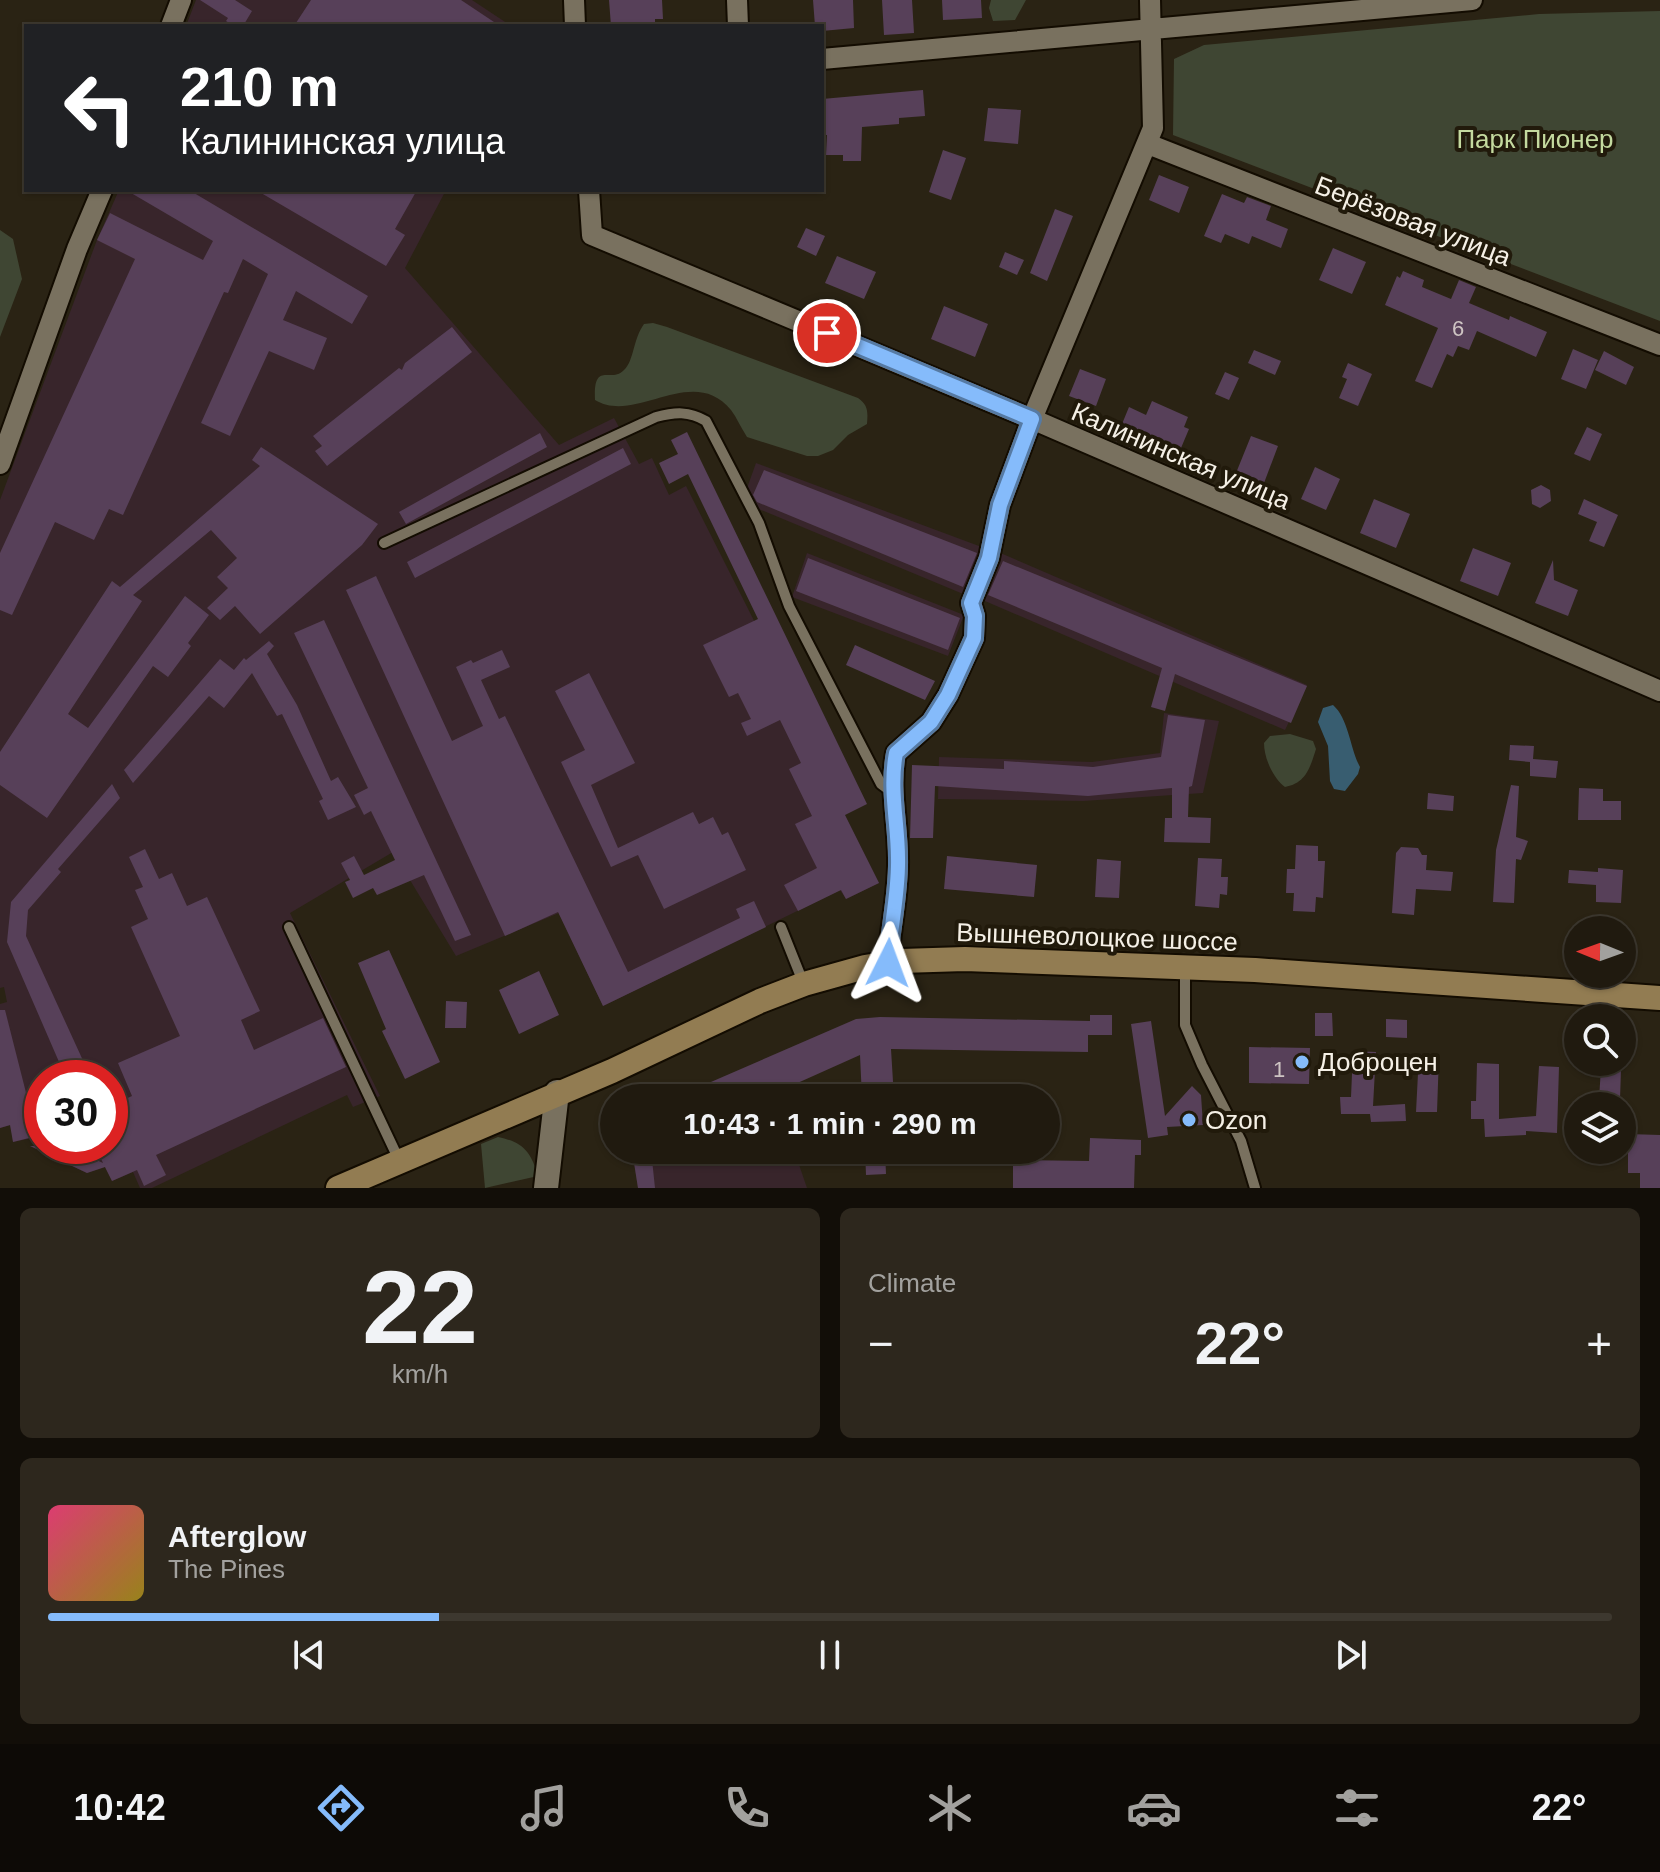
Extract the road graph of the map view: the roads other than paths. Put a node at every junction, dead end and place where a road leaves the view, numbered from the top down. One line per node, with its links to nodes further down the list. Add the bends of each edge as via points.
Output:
1 (181, 0): 6 (street)
2 (574, 0): 7 (street)
3 (737, 0): 8 (street)
4 (1150, 0): 9 (street)
5 (1472, 0): 9 (street)
6 (172, 24)
7 (575, 24)
8 (738, 24)
9 (1152, 29): 10 (street); 11 (street, via 1153,128)
10 (824, 59)
11 (1148, 144): 14 (street, Берёзовая улица); 15 (street)
12 (101, 192): 16 (street)
13 (589, 192): 15 (street, Калининская улица, via 592,235)
14 (1660, 345)
15 (1032, 419): 18 (street, Калининская улица); 19 (street, via 971,603 974,638 931,722 896,753)
16 (0, 464)
17 (384, 543): 19 (lane, via 656,417 695,415 706,421 759,523 789,606 821,670 881,784)
18 (1660, 691)
19 (893, 793): 22 (street, via 898,884)
20 (289, 927): 27 (lane)
21 (781, 927): 24 (lane)
22 (888, 963): 23 (main road, Вышневолоцкое шоссе, via 965,959); 24 (main road, Вышневолоцкое шоссе)
23 (1185, 967): 25 (main road, Вышневолоцкое шоссе); 30 (lane, via 1185,1025 1241,1141)
24 (804, 984): 26 (main road, Вышневолоцкое шоссе)
25 (1660, 998)
26 (557, 1092): 27 (main road, Вышневолоцкое шоссе); 29 (street)
27 (400, 1162): 28 (main road, Вышневолоцкое шоссе)
28 (338, 1188)
29 (546, 1188)
30 (1255, 1188)

